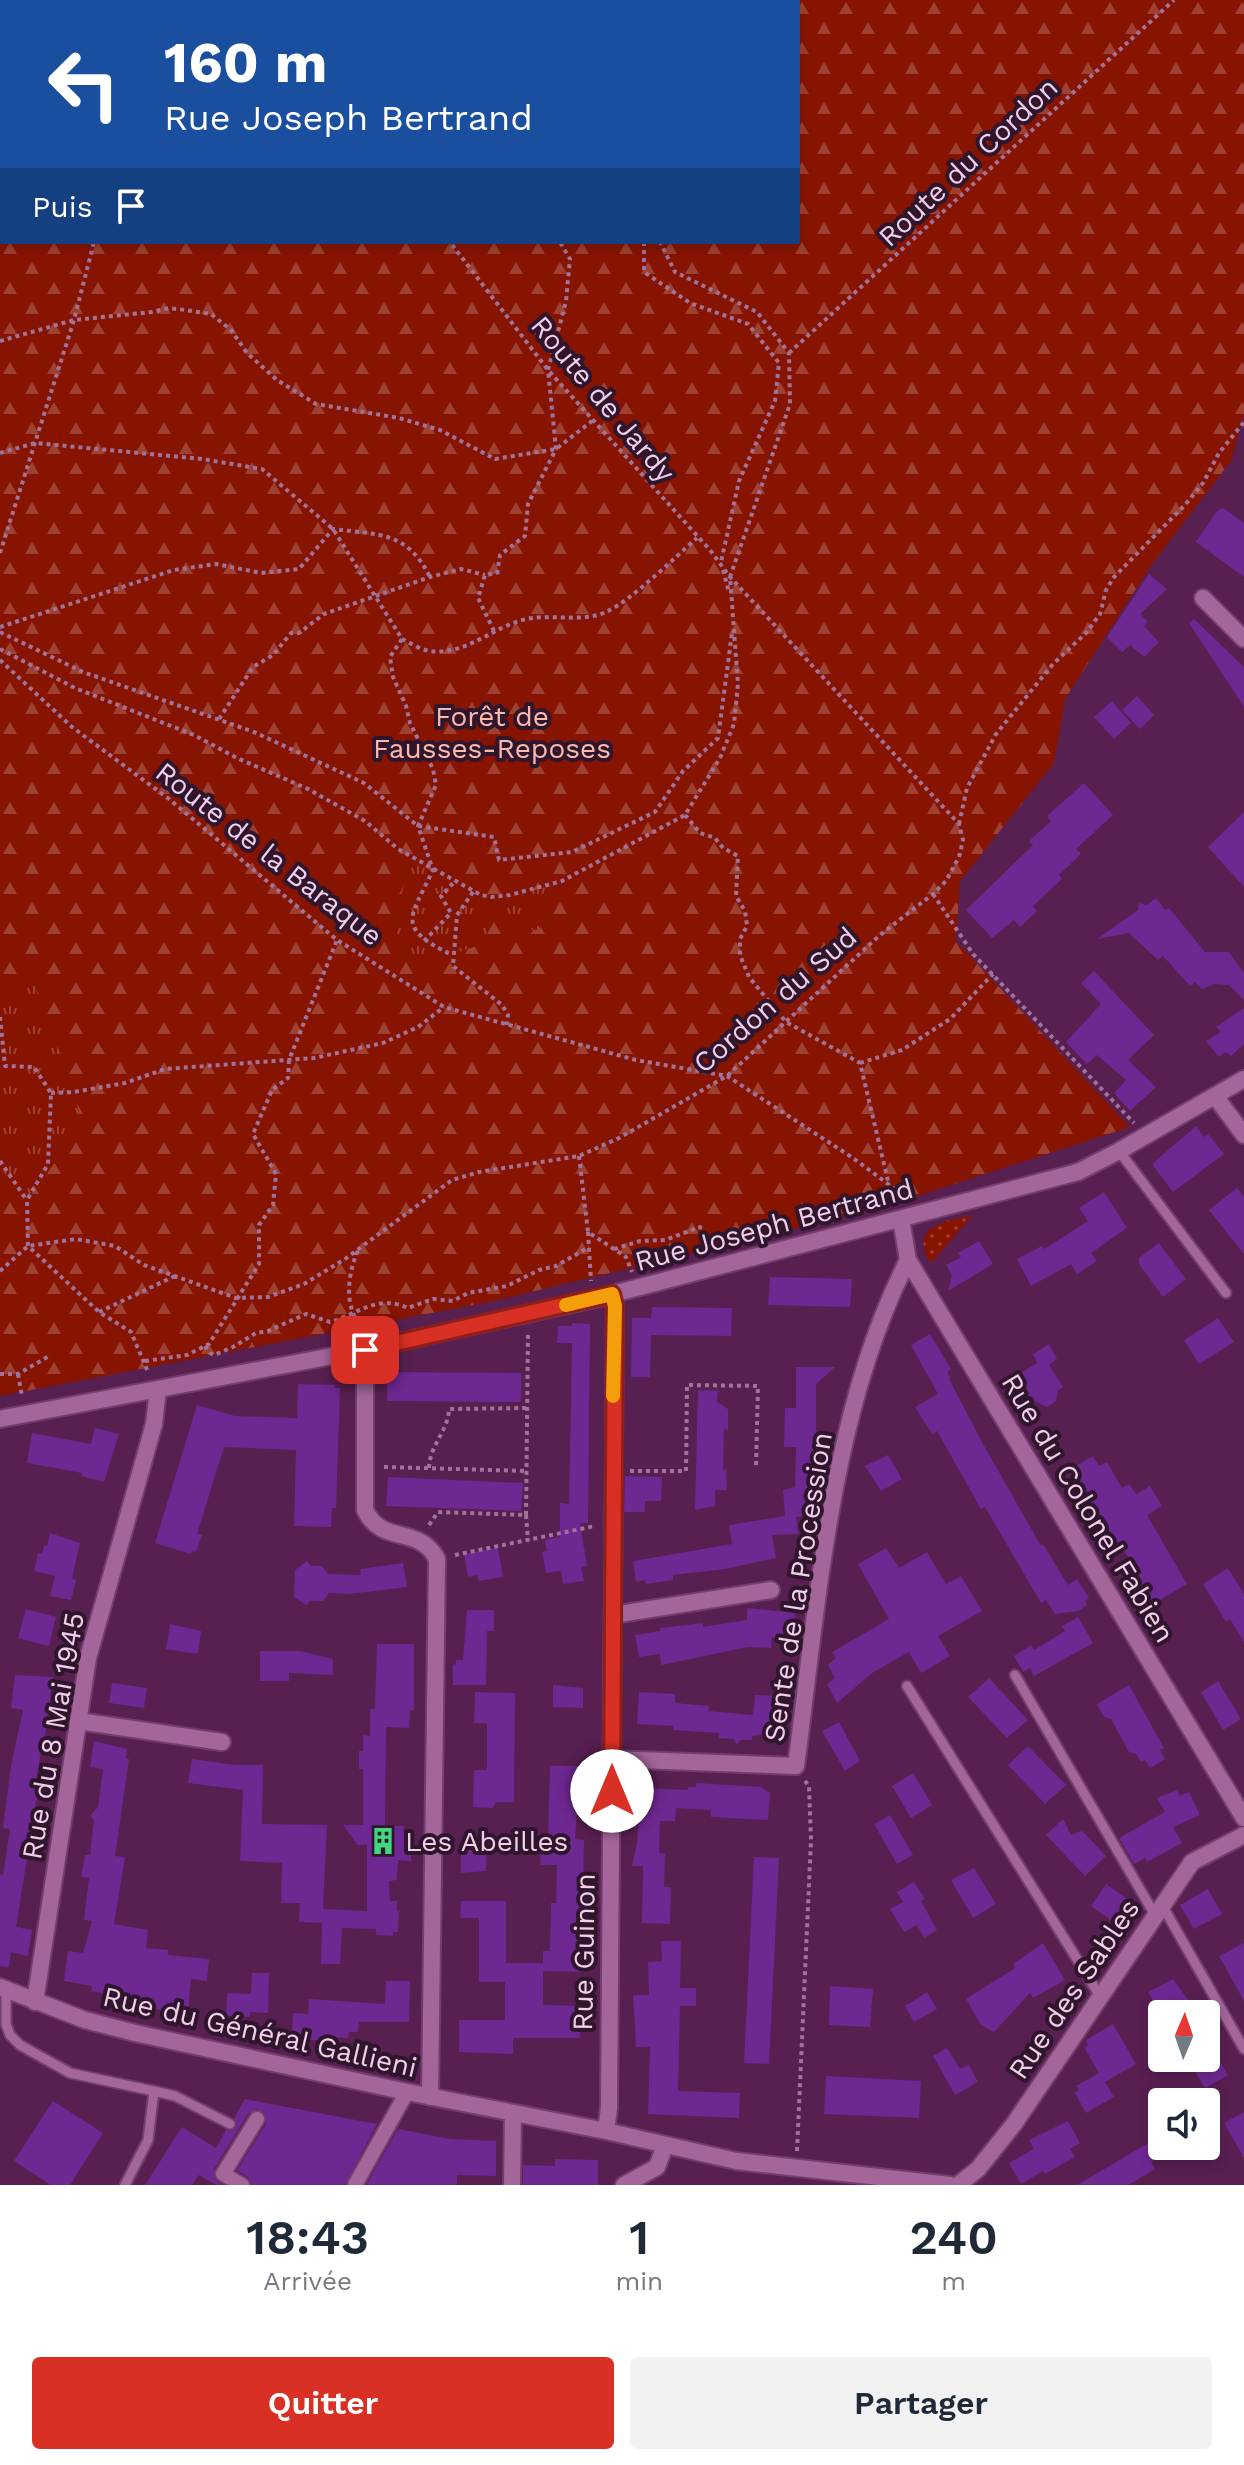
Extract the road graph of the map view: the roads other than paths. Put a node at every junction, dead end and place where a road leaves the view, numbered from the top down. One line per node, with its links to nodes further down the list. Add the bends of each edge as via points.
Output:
1 (1203, 598): 2 (street)
2 (1244, 639)
3 (1244, 1079): 4 (street, Rue Joseph Bertrand)
4 (1215, 1096): 5 (street); 6 (street, Rue Joseph Bertrand)
5 (1244, 1135)
6 (1119, 1151): 7 (street, Rue Joseph Bertrand, via 1078,1172); 9 (lane)
7 (901, 1219): 8 (street, Rue du Colonel Fabien); 10 (street, Rue Joseph Bertrand)
8 (908, 1260): 20 (street, Sente de la Procession, via 869,1355 840,1464 796,1766); 21 (street, Rue du Colonel Fabien)
9 (1226, 1293)
10 (612, 1294): 11 (street, Rue Joseph Bertrand); 15 (street, Rue Guinon)
11 (365, 1350): 12 (street, Rue Joseph Bertrand); 30 (street, via 365,1510 371,1523 430,1546 437,1559)
12 (158, 1389): 13 (street, Rue Joseph Bertrand); 18 (street, Rue du 8 Mai 1945, via 154,1424 88,1658)
13 (0, 1419)
14 (771, 1590): 15 (street)
15 (613, 1615): 20 (street, Rue Guinon)
16 (1015, 1675): 23 (lane)
17 (907, 1686): 25 (lane)
18 (78, 1721): 19 (street); 26 (street, Rue du 8 Mai 1945)
19 (222, 1742)
20 (612, 1759): 34 (street, Rue Guinon)
21 (1244, 1818)
22 (1244, 1835): 23 (street, Rue des Sables, via 1192,1862)
23 (1158, 1910): 25 (street, Rue des Sables); 27 (lane)
24 (3, 1989): 26 (street, Rue du Général Gallieni); 28 (lane, via 6,2024 20,2045 70,2073)
25 (1100, 1996): 42 (street, Rue des Sables, via 1014,2124)
26 (35, 2002): 29 (street, Rue du Général Gallieni, via 122,2030)
27 (1244, 2049)
28 (154, 2091): 33 (lane); 36 (lane, via 148,2140)
29 (407, 2092): 30 (street, Rue du Général Gallieni); 38 (street)
30 (430, 2097): 31 (street, Rue du Général Gallieni)
31 (513, 2113): 34 (street, Rue du Général Gallieni); 39 (street)
32 (257, 2119): 37 (street, via 223,2174)
33 (230, 2124)
34 (606, 2131): 35 (street, Rue du Général Gallieni)
35 (665, 2145): 40 (street, via 657,2167); 41 (street, Rue du Général Gallieni, via 736,2161)
36 (125, 2185)
37 (242, 2185)
38 (355, 2185)
39 (512, 2185)
40 (624, 2185)
41 (950, 2185)
42 (958, 2185)

